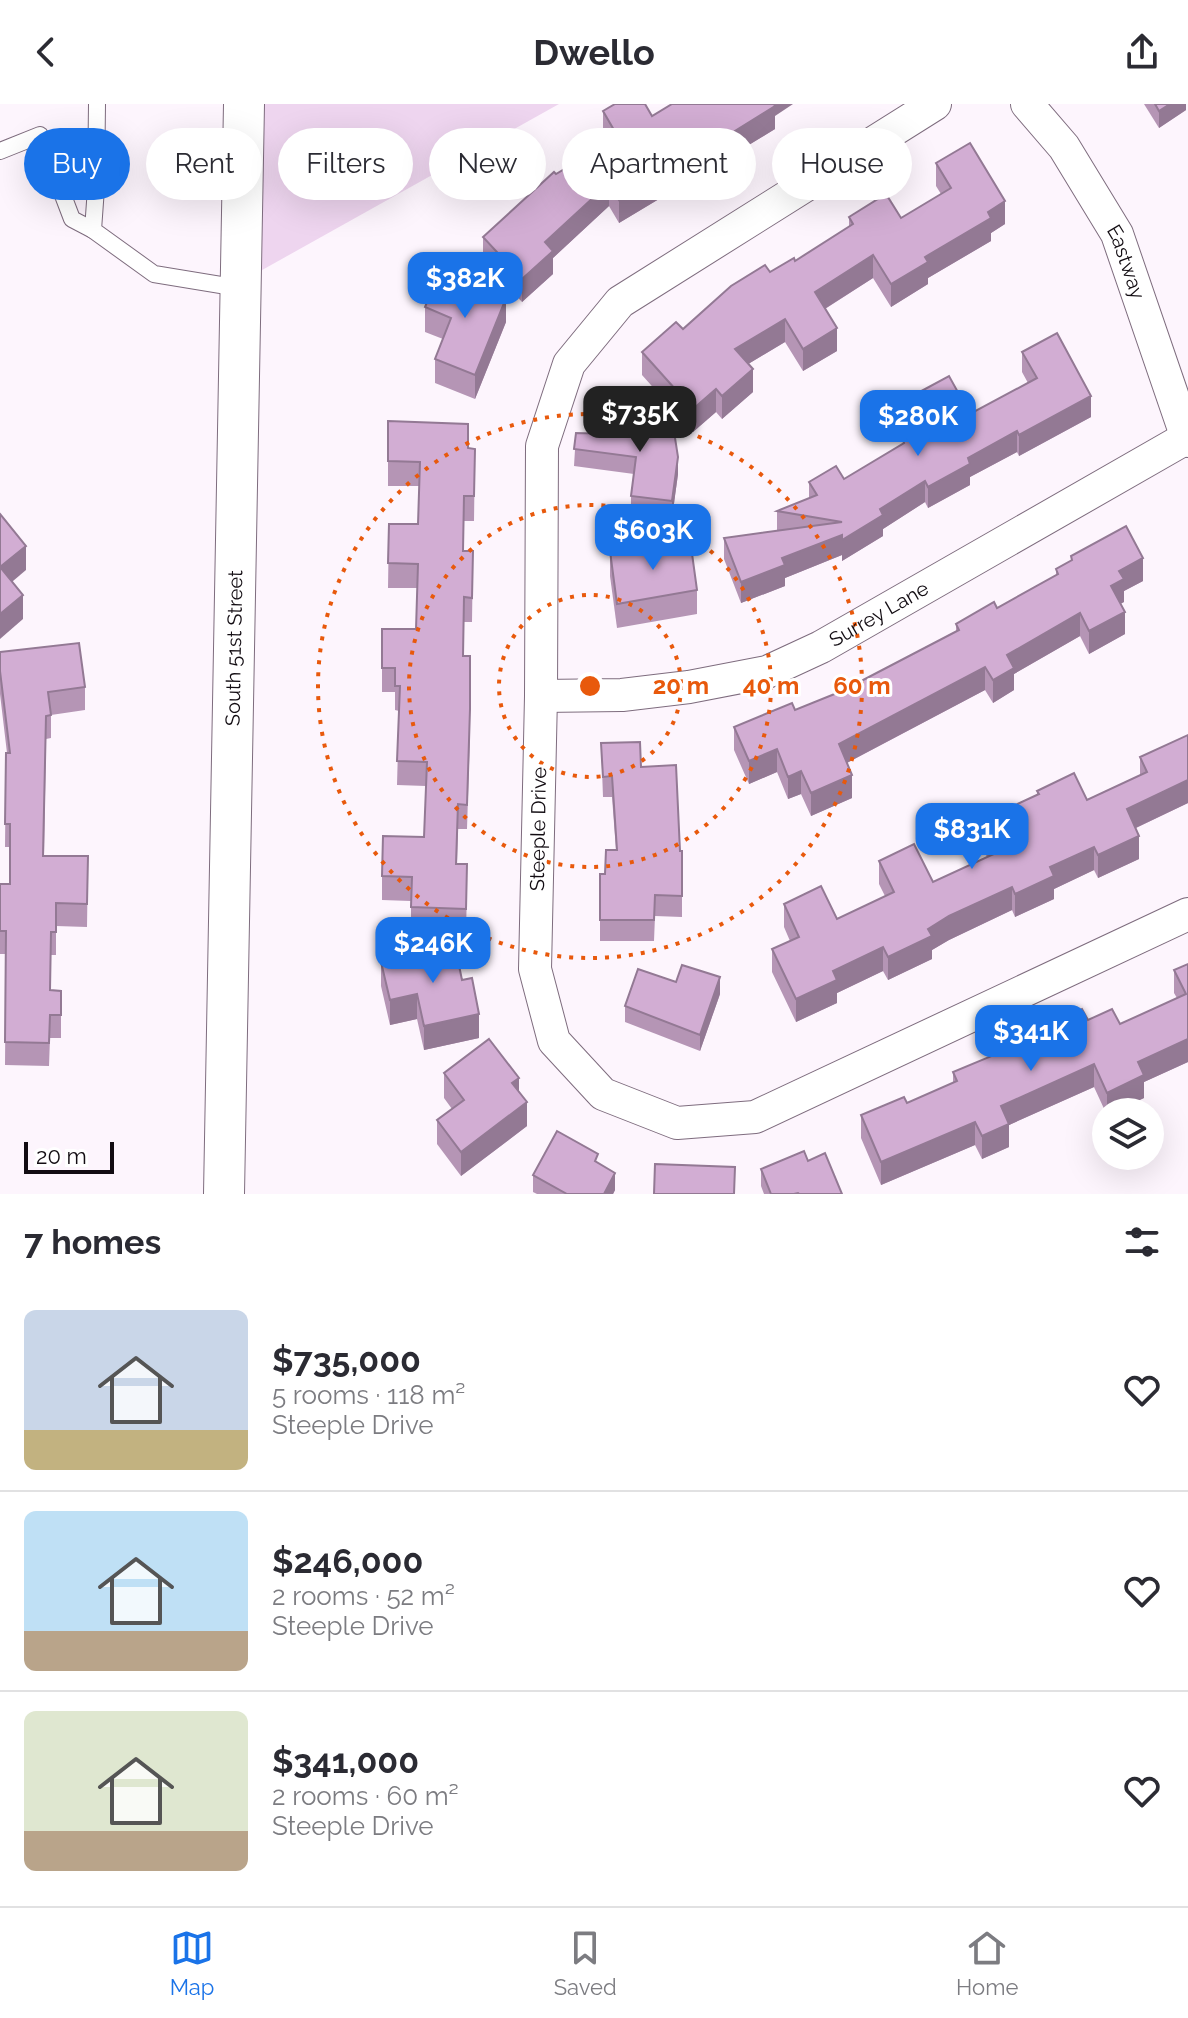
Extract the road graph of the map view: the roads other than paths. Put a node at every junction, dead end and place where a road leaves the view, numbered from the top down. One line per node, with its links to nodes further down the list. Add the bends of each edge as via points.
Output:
1 (97, 104): 6 (lane)
2 (244, 104): 7 (street, South 51st Street)
3 (935, 104): 9 (street, Steeple Drive, via 620,302 569,364 542,446)
4 (1027, 104): 8 (street, Eastway, via 1064,147 1117,234)
5 (0, 151): 6 (lane, via 40,135 72,219)
6 (93, 230): 7 (lane, via 154,274)
7 (241, 288): 11 (street, South 51st Street)
8 (1188, 439): 9 (street, Surrey Lane, via 821,647 767,672 636,693)
9 (541, 696): 10 (street, Steeple Drive, via 535,969 554,1041 603,1094 677,1123 755,1117)
10 (1188, 914)
11 (224, 1194)

